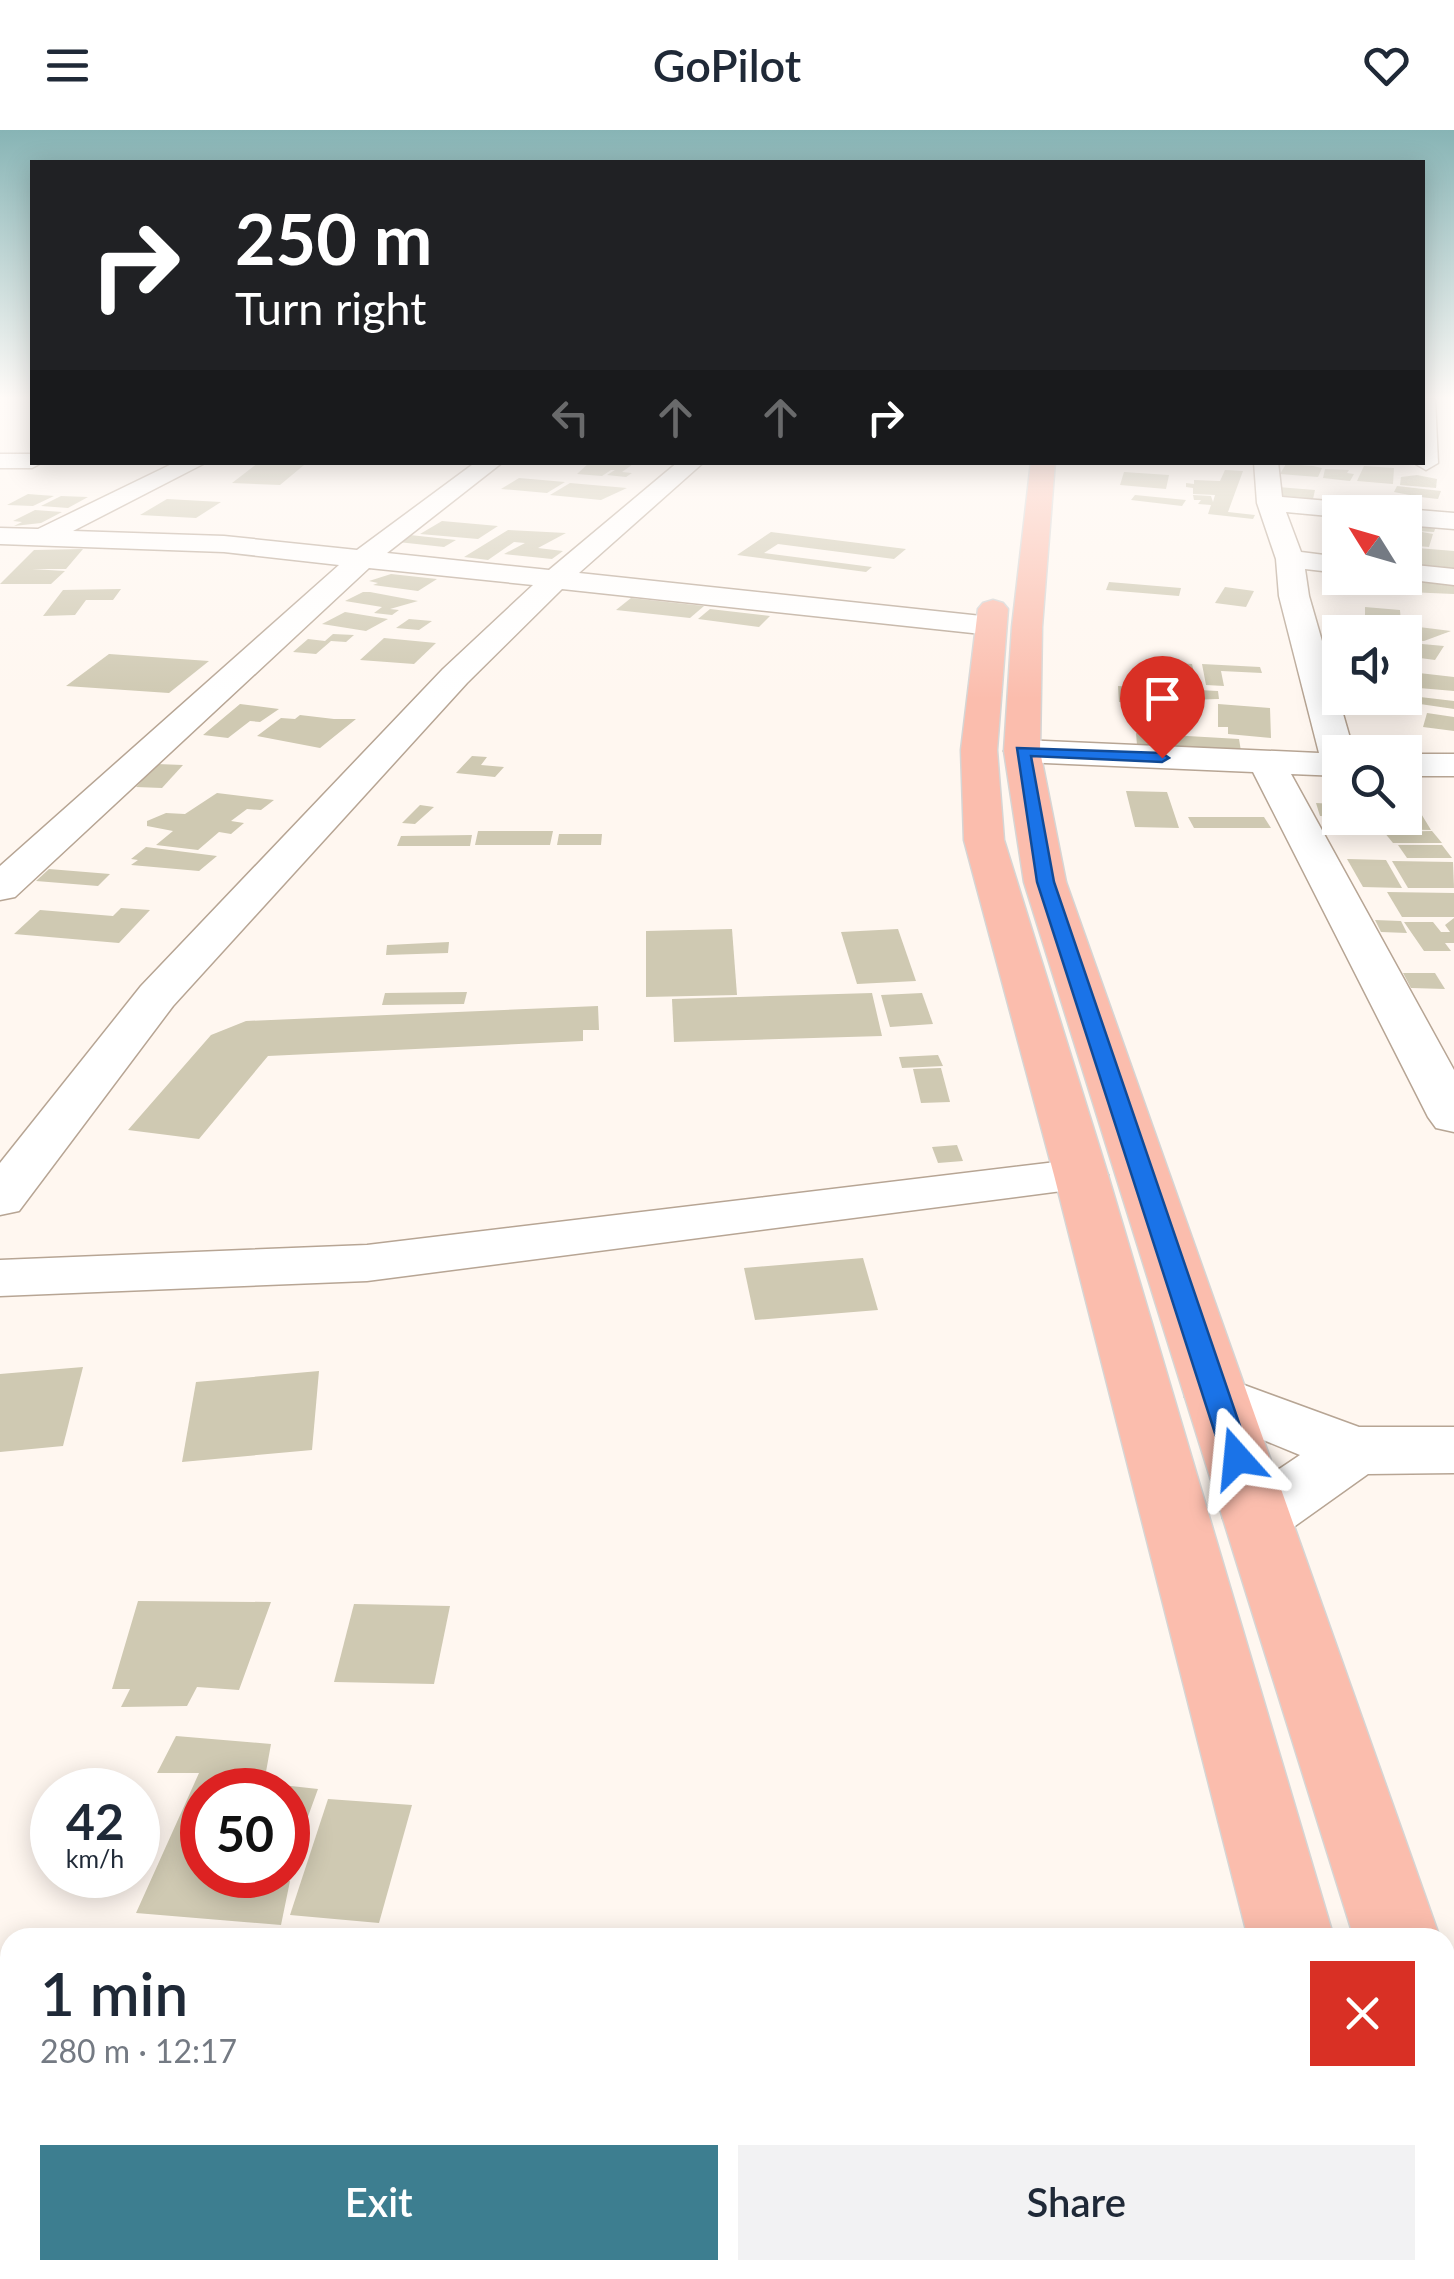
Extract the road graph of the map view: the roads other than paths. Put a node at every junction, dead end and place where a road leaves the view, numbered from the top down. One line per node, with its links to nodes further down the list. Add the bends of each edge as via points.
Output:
1 (118, 499): 12 (street)
2 (442, 499): 13 (street)
3 (649, 499): 18 (street)
4 (1009, 499): 19 (main road)
5 (1035, 499): 19 (main road)
6 (1270, 499): 7 (street)
7 (1270, 504): 8 (street); 14 (street)
8 (1322, 508)
9 (1422, 518): 10 (street)
10 (1454, 521)
11 (0, 536): 12 (street)
12 (42, 536): 13 (street)
13 (362, 558): 18 (street); 24 (street)
14 (1290, 559): 15 (street); 21 (street, via 1340,765)
15 (1322, 563)
16 (1422, 574): 17 (street)
17 (1454, 577)
18 (556, 578): 19 (street); 27 (street, via 455,676 158,996)
19 (1003, 638): 20 (main road); 26 (main road, via 979,750 984,840)
20 (1022, 751): 21 (street); 29 (main road, via 1045,882)
21 (1266, 762): 25 (street)
22 (1422, 765): 23 (street)
23 (1454, 765)
24 (0, 888)
25 (1454, 1117)
26 (1081, 1175): 28 (street, via 367,1263); 33 (main road)
27 (0, 1199)
28 (0, 1278)
29 (1217, 1397): 31 (street); 32 (main road)
30 (1454, 1450): 31 (street)
31 (1354, 1452): 32 (street)
32 (1257, 1518): 34 (main road)
33 (1288, 1928)
34 (1394, 1928)

